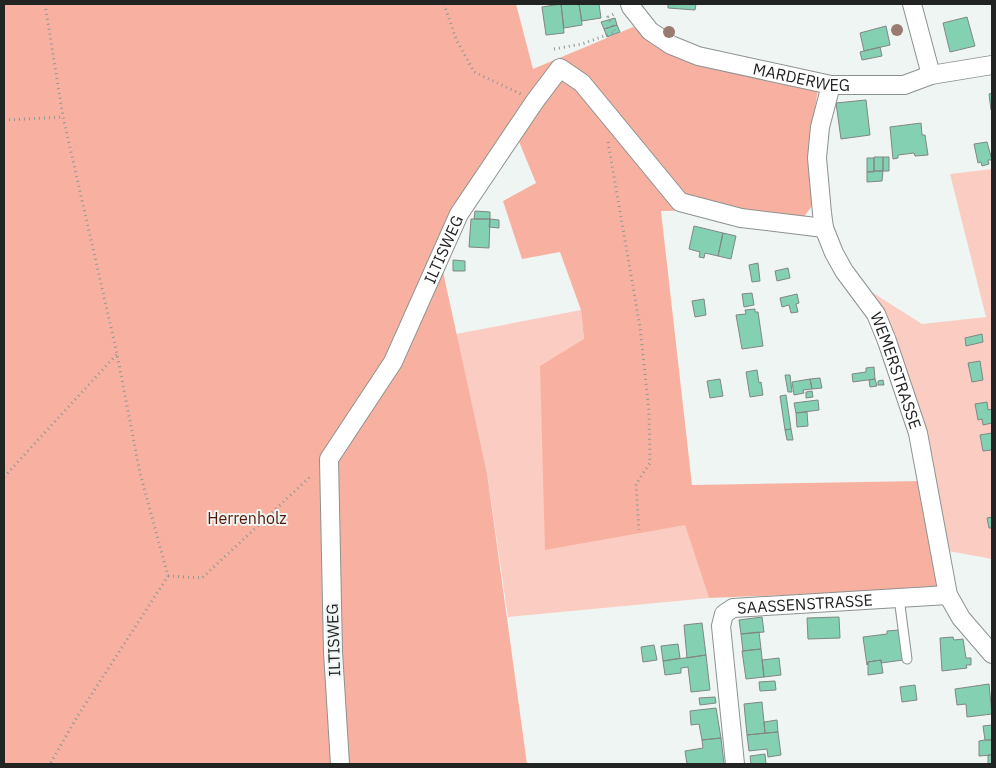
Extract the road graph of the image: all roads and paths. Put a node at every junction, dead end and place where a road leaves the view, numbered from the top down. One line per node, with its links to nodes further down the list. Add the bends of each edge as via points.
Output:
1 (45, 4): 10 (path)
2 (444, 4): 9 (path, via 456,39 474,72)
3 (912, 4): 7 (street)
4 (630, 5): 5 (path, via 608,17 615,32 582,44); 8 (street, MARDERWEG, via 650,31 671,45 698,56)
5 (554, 49)
6 (992, 65): 7 (street, MARDERWEG)
7 (931, 74): 8 (street, MARDERWEG, via 904,85)
8 (830, 85): 13 (street, WEMERSTRASSE, via 817,158)
9 (536, 101): 12 (street, ILTISWEG, via 560,68 582,83); 15 (street, ILTISWEG, via 459,214 393,362)
10 (63, 117): 11 (path); 14 (path)
11 (4, 120)
12 (624, 134): 13 (street, ILTISWEG, via 680,202 741,218); 17 (path, via 607,138 640,327 649,411 650,463 636,484)
13 (824, 228): 19 (street, WEMERSTRASSE, via 844,271 876,314 888,340 918,434)
14 (117, 354): 16 (path); 18 (path, via 140,472)
15 (329, 459): 18 (path, via 202,578); 24 (street, ILTISWEG, via 333,652)
16 (4, 476)
17 (639, 530)
18 (168, 576): 23 (path)
19 (948, 595): 20 (street, SAASSENSTRASSE); 21 (street, WEMERSTRASSE, via 961,618)
20 (899, 598): 22 (lane); 25 (street, SAASSENSTRASSE, via 733,608 724,614 721,626)
21 (992, 654)
22 (907, 659)
23 (50, 764)
24 (340, 764)
25 (735, 764)

